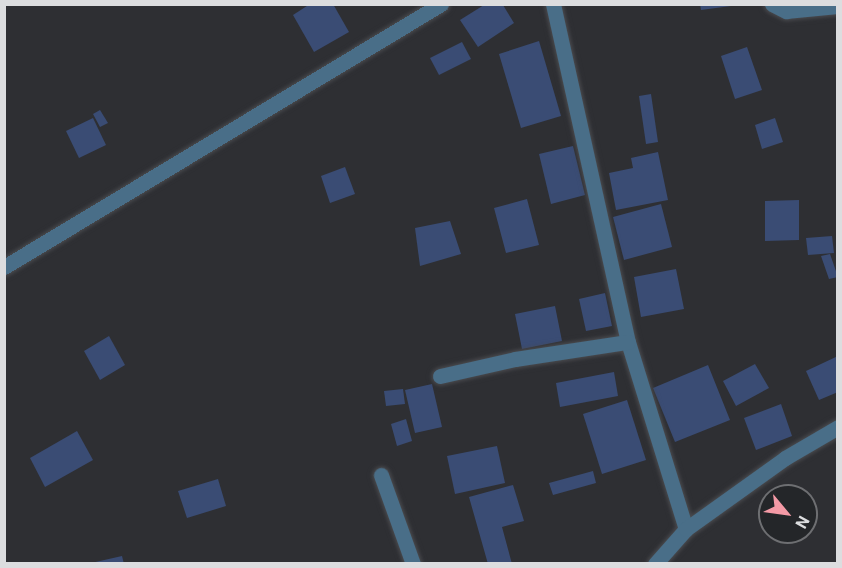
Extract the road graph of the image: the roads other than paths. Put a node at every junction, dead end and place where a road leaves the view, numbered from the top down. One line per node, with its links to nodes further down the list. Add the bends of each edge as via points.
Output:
1 (441, 4): 5 (street)
2 (553, 4): 6 (street)
3 (772, 4): 4 (street, via 786,11)
4 (837, 6)
5 (4, 267)
6 (628, 342): 7 (street, via 515,359); 10 (street)
7 (440, 376)
8 (837, 427): 10 (street, via 785,458)
9 (381, 475): 11 (street)
10 (686, 529): 12 (street)
11 (413, 564)
12 (654, 564)

